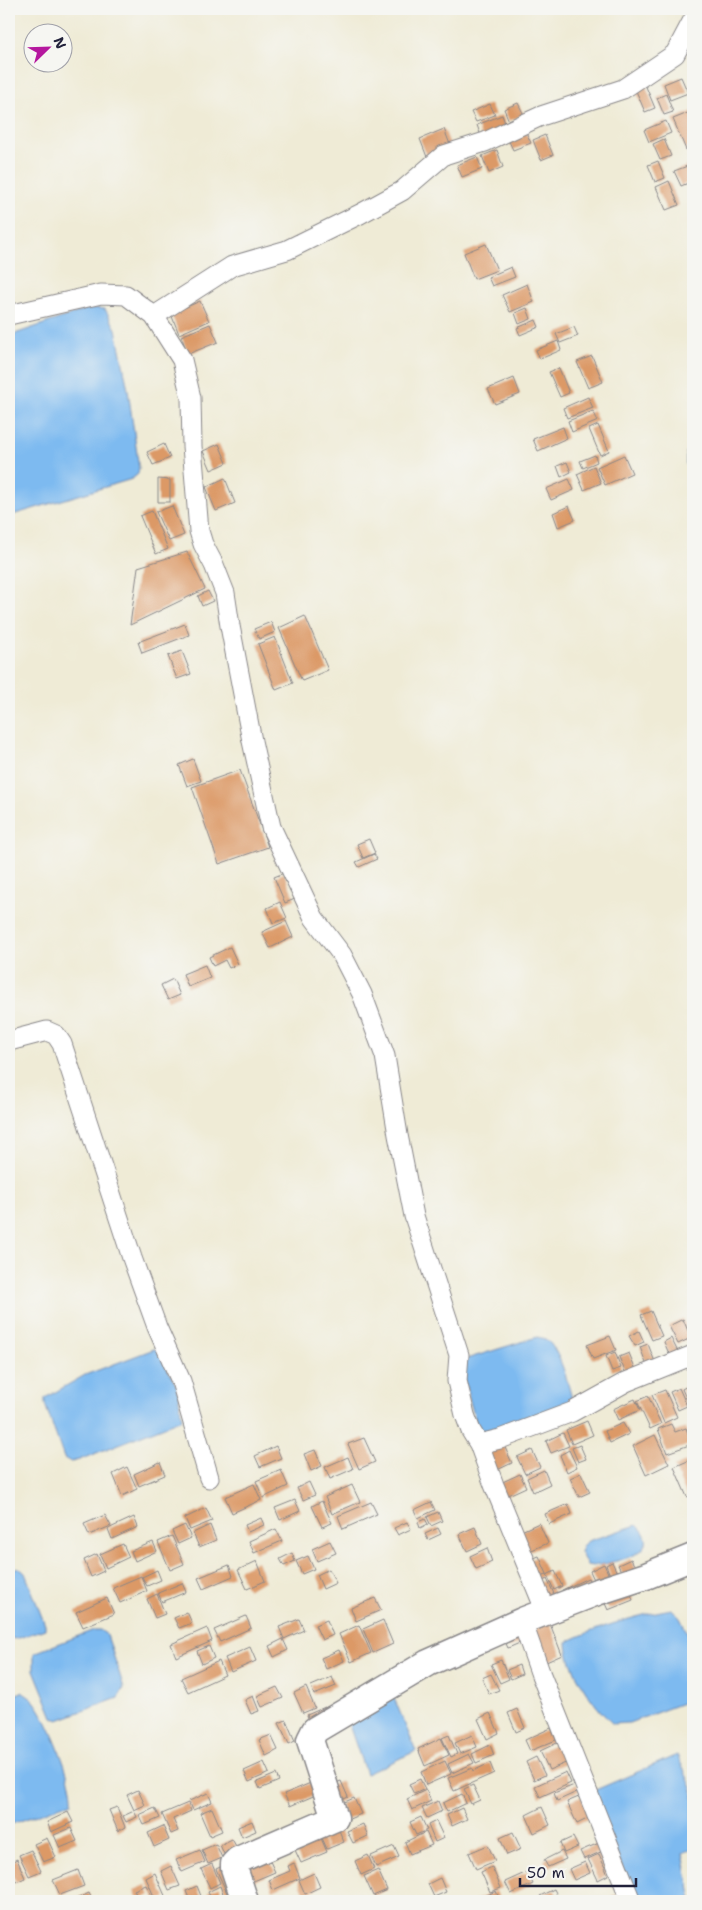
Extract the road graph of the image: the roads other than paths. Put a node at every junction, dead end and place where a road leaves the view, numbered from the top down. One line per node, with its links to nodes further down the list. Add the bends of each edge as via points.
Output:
1 (693, 20): 3 (street, via 675,54 623,89 541,116 486,142 444,155 402,191 287,250 232,266)
2 (9, 315): 3 (street, via 101,294 126,294)
3 (154, 316): 6 (street, via 182,360 191,398 199,531 226,593 271,827 314,918 342,955 362,994 385,1056 414,1216 458,1351 458,1381 465,1415)
4 (9, 1041): 7 (street, via 47,1031 56,1035 62,1044 132,1258 157,1328 181,1381)
5 (693, 1355): 6 (street, via 626,1382 572,1412)
6 (480, 1444): 9 (street)
7 (209, 1478)
8 (693, 1557): 9 (main road)
9 (546, 1612): 10 (main road)
10 (522, 1621): 11 (main road, via 428,1663 315,1730 310,1740 335,1818 238,1860 234,1868); 12 (street)
11 (245, 1901)
12 (631, 1901)

